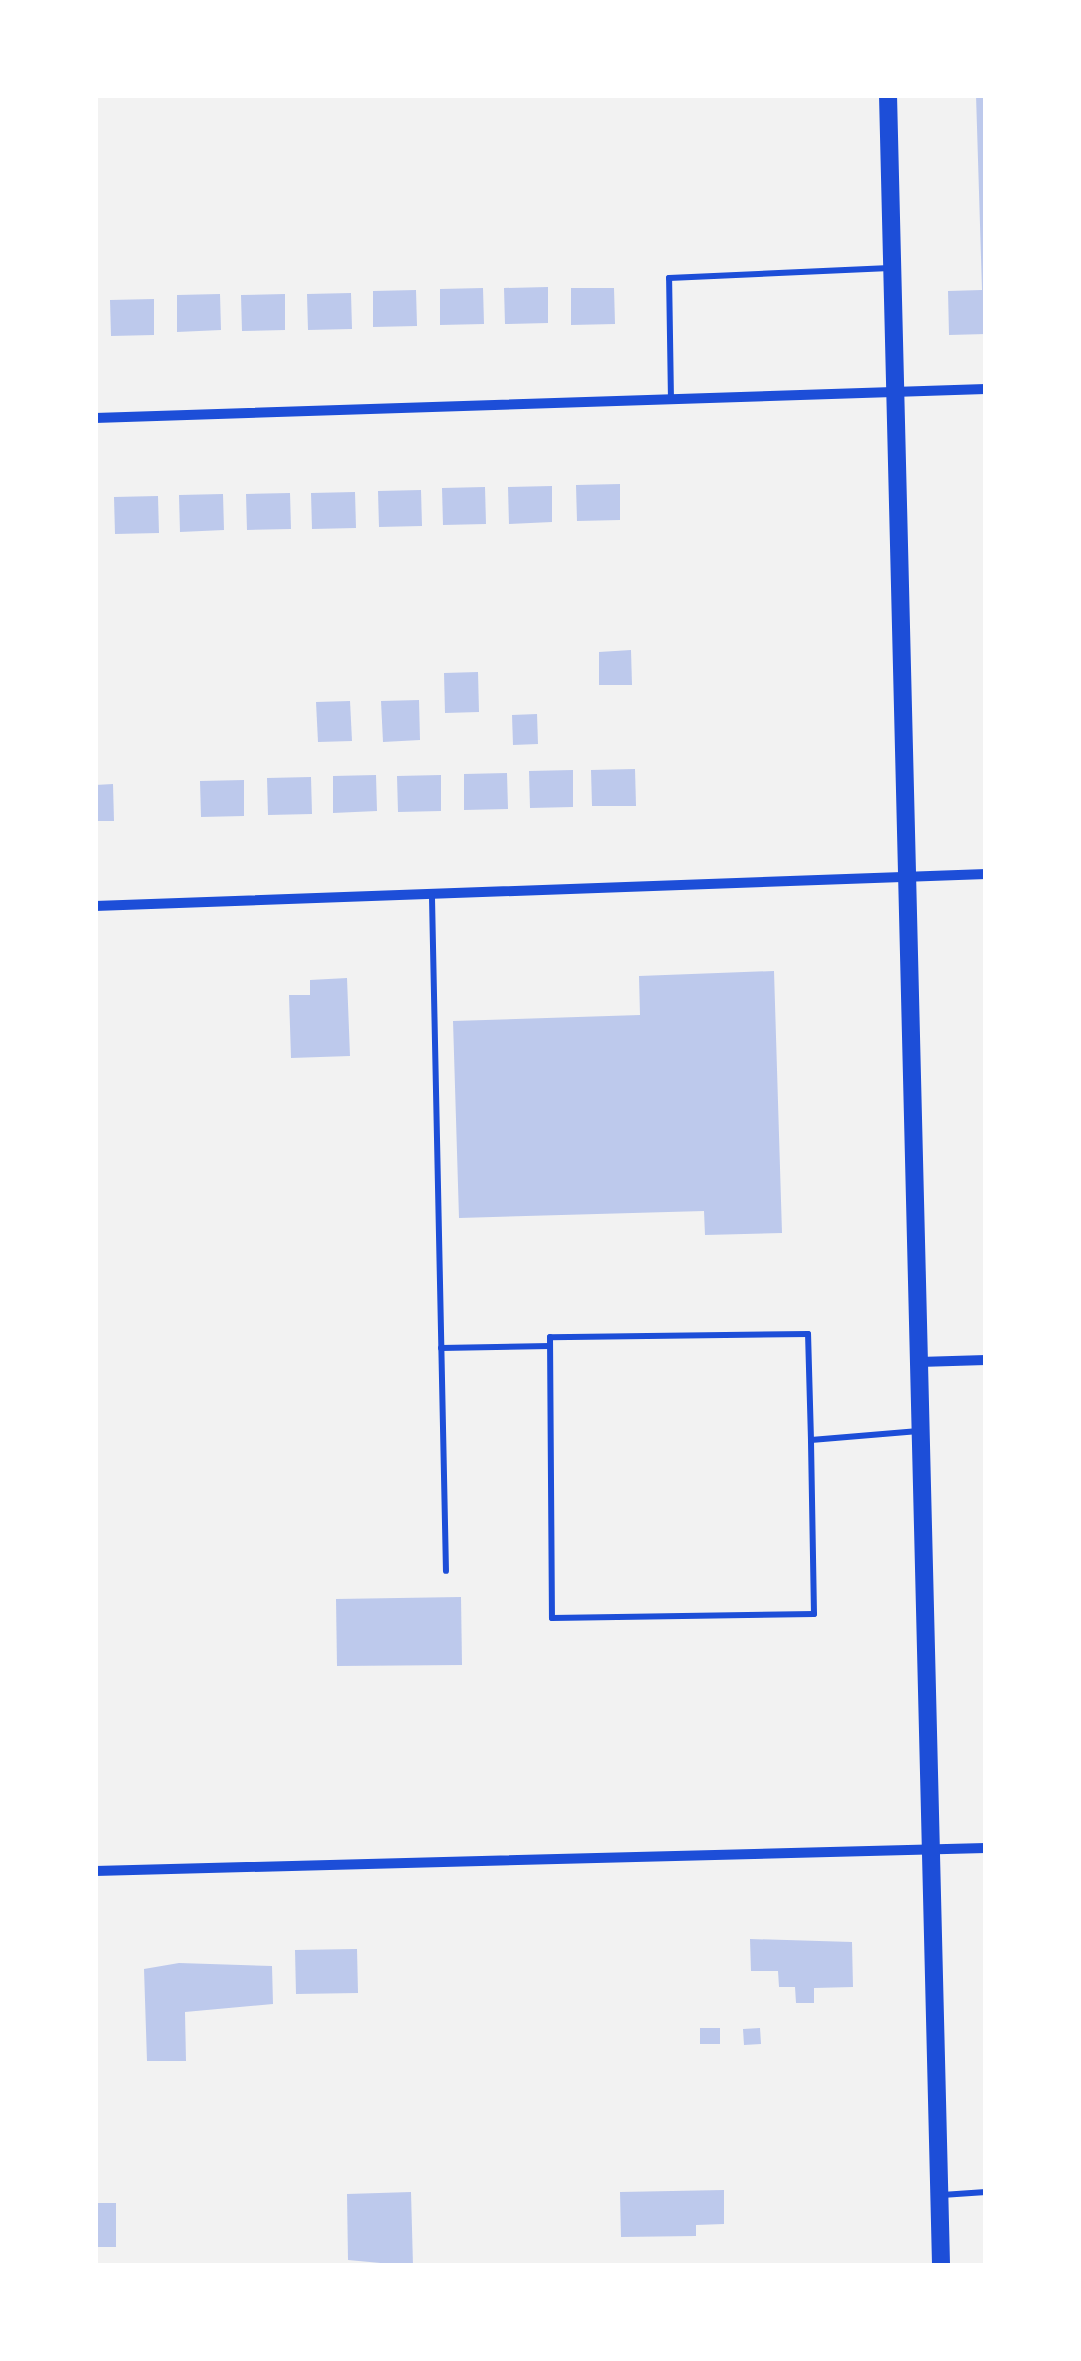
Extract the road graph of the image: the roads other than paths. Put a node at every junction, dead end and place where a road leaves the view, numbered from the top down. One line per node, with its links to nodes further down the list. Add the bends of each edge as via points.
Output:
1 (888, 95): 2 (main road)
2 (891, 268): 4 (main road); 5 (lane, via 669,278)
3 (986, 388): 4 (street)
4 (893, 394): 5 (street); 8 (main road)
5 (671, 402): 6 (street)
6 (95, 418)
7 (986, 874): 8 (street)
8 (907, 881): 9 (street); 14 (main road)
9 (432, 898): 10 (street); 12 (lane)
10 (95, 906)
11 (550, 1346): 12 (lane); 16 (lane, via 550,1337 808,1334); 16 (lane, via 552,1618 814,1614)
12 (442, 1348): 17 (lane)
13 (986, 1360): 14 (street)
14 (918, 1362): 15 (main road)
15 (920, 1430): 16 (lane); 19 (main road)
16 (810, 1440)
17 (446, 1571)
18 (986, 1848): 19 (street)
19 (930, 1850): 20 (street); 22 (main road)
20 (95, 1871)
21 (986, 2192): 22 (lane)
22 (939, 2196): 23 (main road)
23 (940, 2266)

